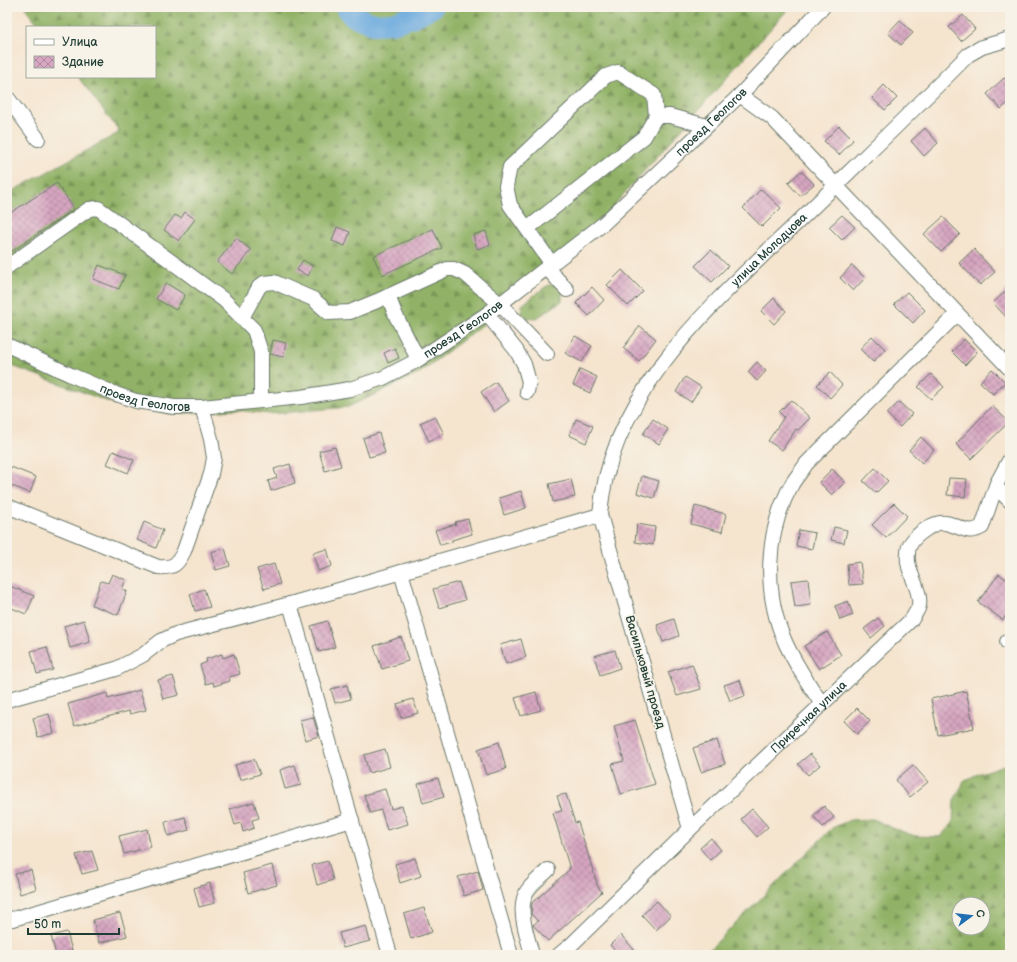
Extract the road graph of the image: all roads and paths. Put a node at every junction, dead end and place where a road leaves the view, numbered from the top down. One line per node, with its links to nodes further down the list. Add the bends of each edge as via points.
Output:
1 (823, 7): 3 (street, проезд Геологов)
2 (1008, 42): 8 (street, улица Молодцова, via 982,47 968,55)
3 (740, 95): 6 (street, проезд Геологов); 8 (street, via 772,118)
4 (7, 97): 7 (street)
5 (656, 116): 6 (street, via 670,116); 9 (street, via 644,137); 9 (street, via 654,95 618,72 606,76 510,167 506,186 510,205)
6 (707, 126): 10 (street, проезд Геологов, via 603,224)
7 (38, 140)
8 (836, 185): 16 (street); 29 (street, улица Молодцова, via 731,286 670,352 637,401 617,441 606,475)
9 (527, 229): 10 (street)
10 (549, 266): 12 (street); 14 (street, проезд Геологов)
11 (7, 267): 17 (street, via 88,209 98,208 224,300)
12 (567, 290)
13 (388, 296): 14 (street, via 447,269 454,269 464,274); 17 (street, via 350,312 329,313 313,299 274,282 264,283 259,287); 20 (street)
14 (500, 304): 15 (street, проезд Геологов); 19 (street)
15 (487, 314): 20 (street, проезд Геологов); 22 (street, via 524,364 529,382)
16 (957, 314): 21 (street); 33 (street, via 806,464 792,484 779,513 771,548 770,581 775,611 785,643 802,676)
17 (242, 318): 23 (street, via 254,330 261,352)
18 (7, 345): 24 (street, проезд Геологов, via 71,375 136,401 174,407)
19 (547, 354)
20 (418, 359): 23 (street, проезд Геологов, via 383,378 350,389)
21 (1010, 369)
22 (527, 392)
23 (261, 401): 24 (street, проезд Геологов)
24 (202, 407): 28 (street, via 214,458 211,474 184,552 178,562 169,568 158,567)
25 (1010, 459): 26 (street, Приречная улица)
26 (996, 487): 27 (street); 33 (street, Приречная улица, via 982,527 969,531 943,522 919,534 909,546 907,559 920,605 912,619)
27 (1010, 501)
28 (7, 506)
29 (600, 515): 30 (street); 35 (street, Васильковый проезд)
30 (401, 572): 31 (street); 39 (street)
31 (290, 604): 32 (street, via 176,634 144,655 116,669); 34 (street)
32 (7, 700)
33 (822, 704): 35 (street, Приречная улица)
34 (352, 820): 37 (street, via 13,919); 38 (street)
35 (690, 829): 41 (street, Приречная улица)
36 (548, 870): 40 (street, via 526,892 523,904)
37 (7, 918)
38 (390, 955)
39 (511, 955)
40 (532, 955)
41 (559, 955)

